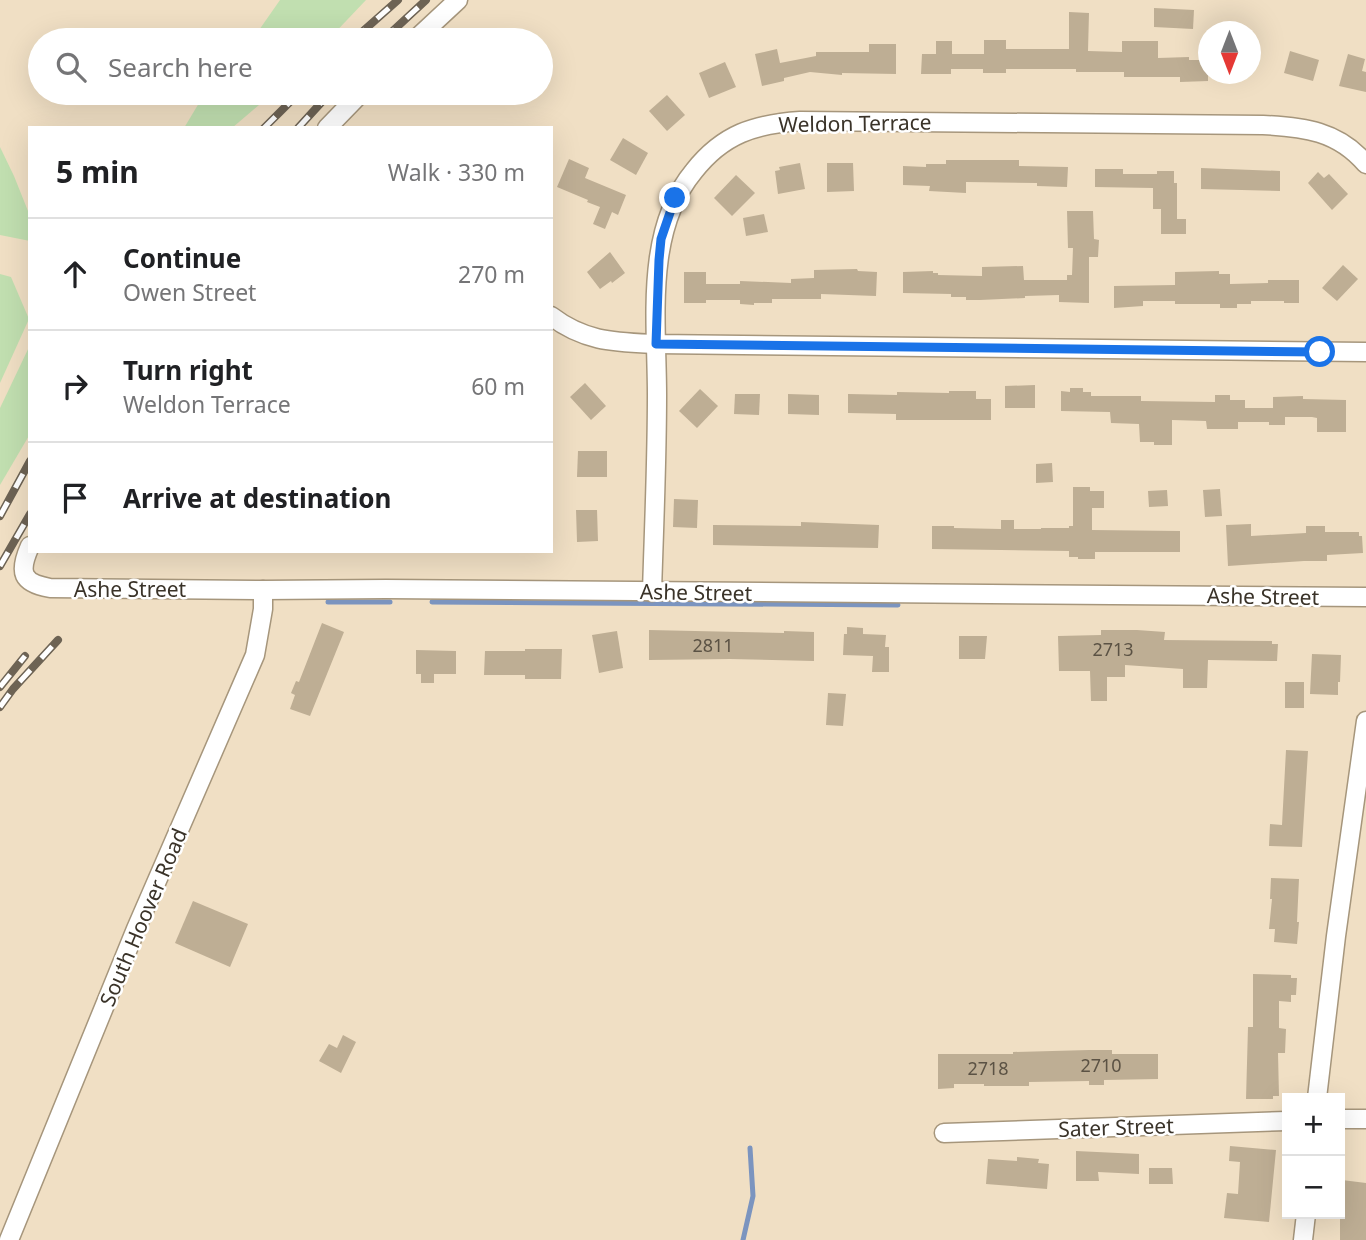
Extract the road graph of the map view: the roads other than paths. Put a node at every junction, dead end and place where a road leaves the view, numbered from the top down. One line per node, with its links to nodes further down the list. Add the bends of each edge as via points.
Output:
1 (458, 0): 2 (street)
2 (428, 28)
3 (349, 105): 4 (street)
4 (329, 126)
5 (1366, 164): 7 (street, Weldon Terrace, via 1356,152 1325,134 1263,125 800,121 749,129 714,149 675,198 661,239)
6 (553, 317): 7 (street, via 593,337)
7 (656, 344): 8 (street); 11 (street, Weldon Terrace)
8 (1366, 352)
9 (28, 551): 10 (street, Ashe Street, via 23,571 28,582 37,586)
10 (263, 590): 11 (street, Ashe Street); 20 (street, South Hoover Road, via 254,655)
11 (652, 592): 12 (street, Ashe Street)
12 (1366, 597)
13 (1366, 721): 14 (street)
14 (1318, 1093)
15 (1345, 1119): 16 (street)
16 (1366, 1119)
17 (1282, 1121): 18 (street, Sater Street)
18 (944, 1133)
19 (1305, 1219): 21 (street)
20 (9, 1240)
21 (1303, 1240)

